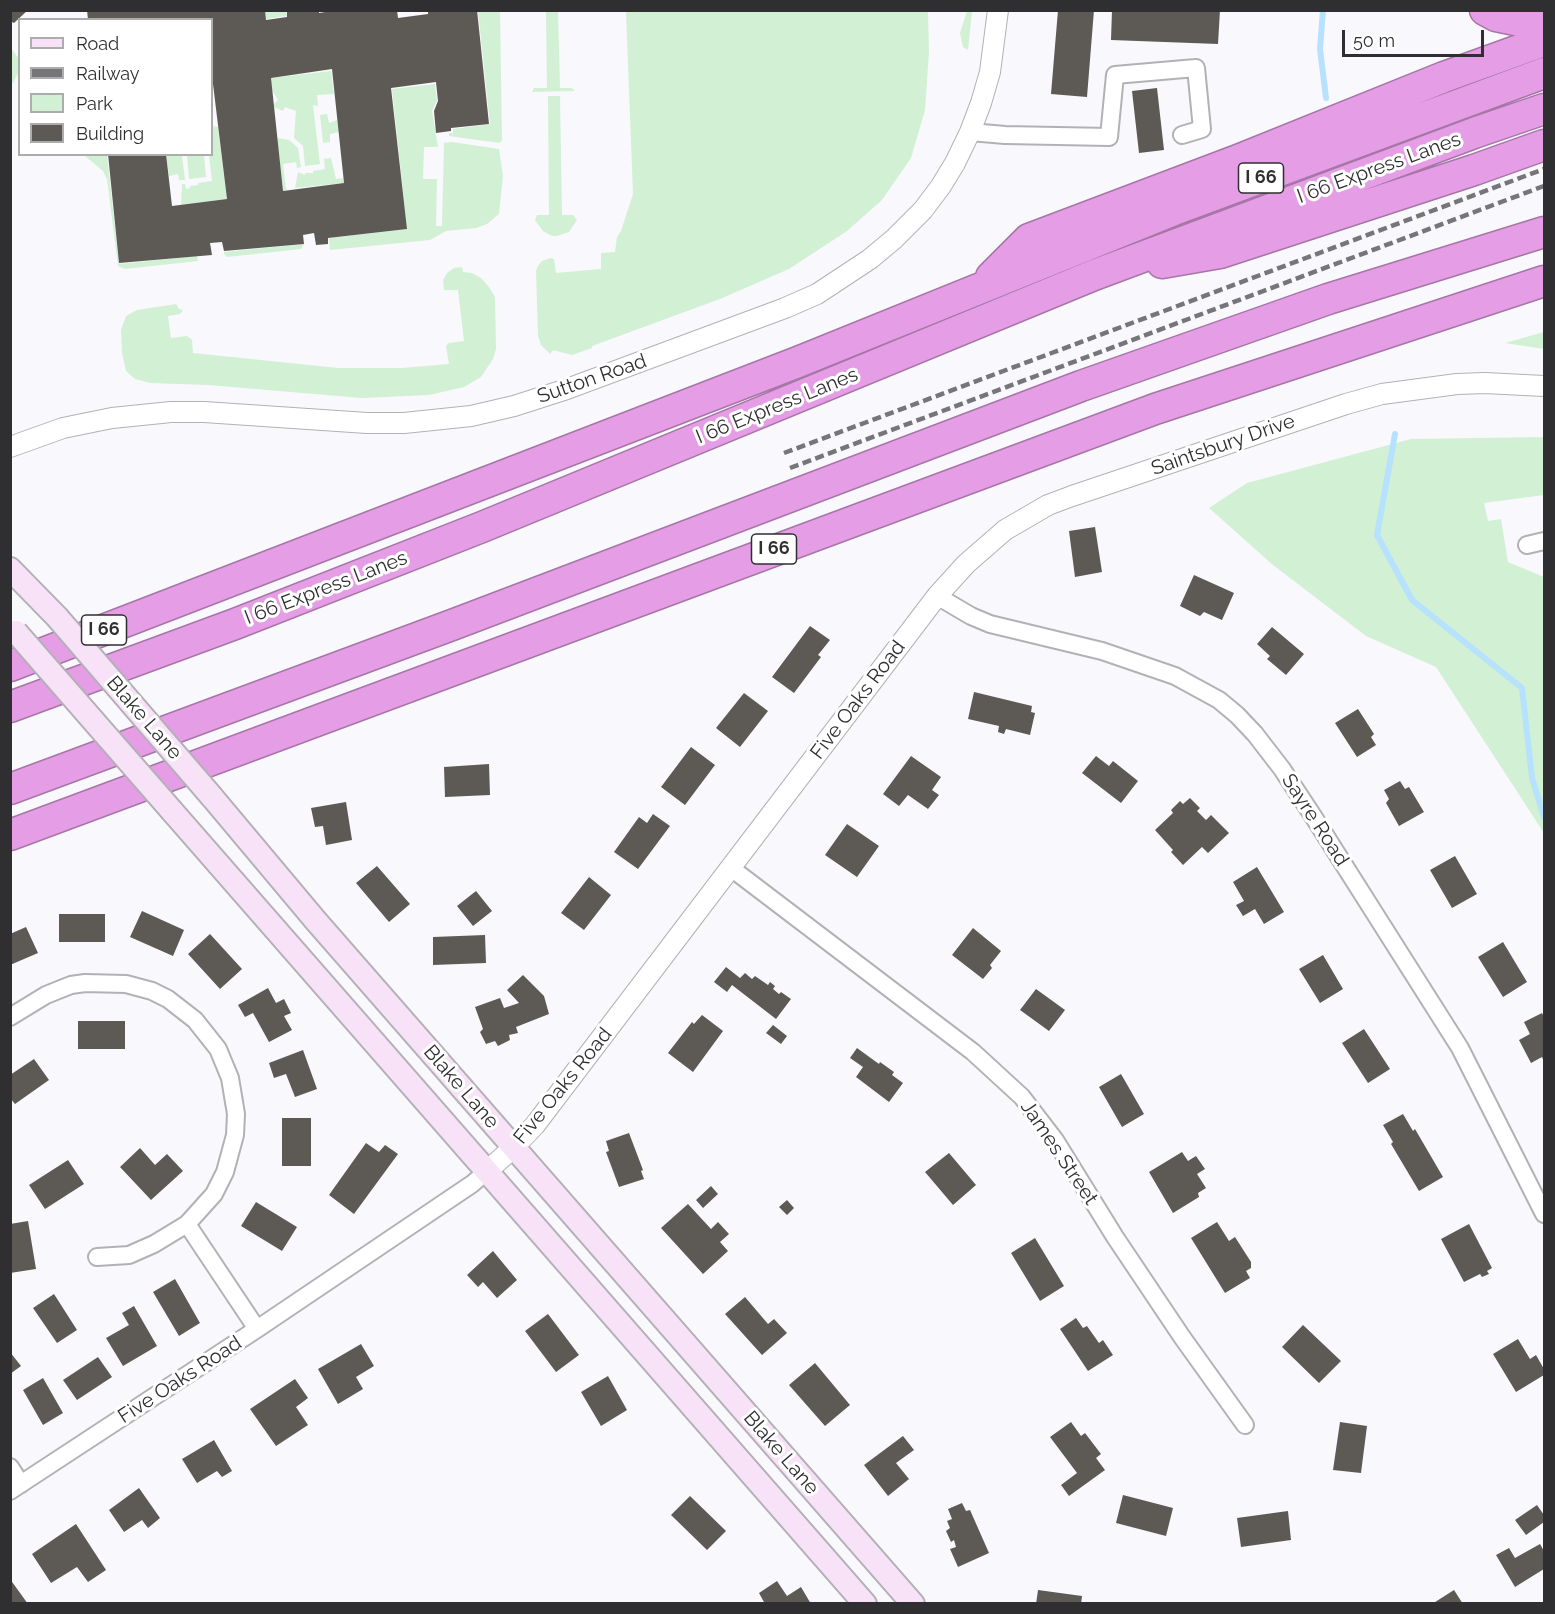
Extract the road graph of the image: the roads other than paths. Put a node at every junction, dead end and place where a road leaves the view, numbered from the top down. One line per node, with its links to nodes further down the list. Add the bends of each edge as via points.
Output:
1 (998, 10): 7 (street, Sutton Road, via 990,72)
2 (1485, 10): 3 (highway, via 1496,16)
3 (1545, 23)
4 (1545, 41): 14 (highway, via 1029,239)
5 (1545, 73): 14 (highway, I 66, via 1185,206)
6 (1545, 109): 12 (highway, I 66 Express Lanes)
7 (970, 132): 8 (street, via 1109,137 1115,75 1196,69 1202,129); 17 (street, Sutton Road, via 955,163 922,210 894,239 845,277 785,308 567,389 471,416 404,423 204,412 144,414 63,428)
8 (1182, 135)
9 (1545, 145): 12 (highway, via 1220,253)
10 (1545, 215): 15 (highway)
11 (1545, 232): 15 (highway)
12 (1094, 275): 24 (highway, I 66 Express Lanes, via 482,527 235,624)
13 (1545, 281): 26 (highway, I 66, via 1155,409)
14 (980, 288): 23 (highway, I 66)
15 (1328, 299): 25 (highway, via 1081,386)
16 (1545, 386): 21 (street, Saintsbury Drive, via 1457,384 1382,394 1071,496 1005,530)
17 (10, 447)
18 (1545, 541): 19 (street)
19 (1527, 545)
20 (14, 569): 29 (main road, Blake Lane, bridge)
21 (937, 596): 27 (street, Five Oaks Road); 31 (street, Sayre Road, via 990,624 1102,651 1175,676 1219,700 1255,734 1314,816 1460,1047)
22 (13, 629): 30 (main road, Blake Lane, bridge)
23 (10, 666)
24 (10, 706)
25 (10, 789)
26 (10, 835)
27 (731, 868): 29 (street, Five Oaks Road, via 550,1106); 35 (street, James Street, via 973,1052 1022,1097 1055,1140 1149,1287)
28 (10, 1017): 32 (street, via 46,994 71,985 112,982 152,991 168,999 207,1032 230,1078 235,1135 214,1194)
29 (514, 1147): 30 (street, Five Oaks Road); 39 (main road, Blake Lane)
30 (486, 1172): 34 (street, Five Oaks Road); 38 (main road, Blake Lane)
31 (1545, 1214)
32 (188, 1224): 33 (street, via 129,1255); 34 (street)
33 (97, 1257)
34 (257, 1329): 37 (street, Five Oaks Road)
35 (1245, 1425)
36 (10, 1467): 37 (street)
37 (16, 1487)
38 (866, 1604)
39 (913, 1604)

